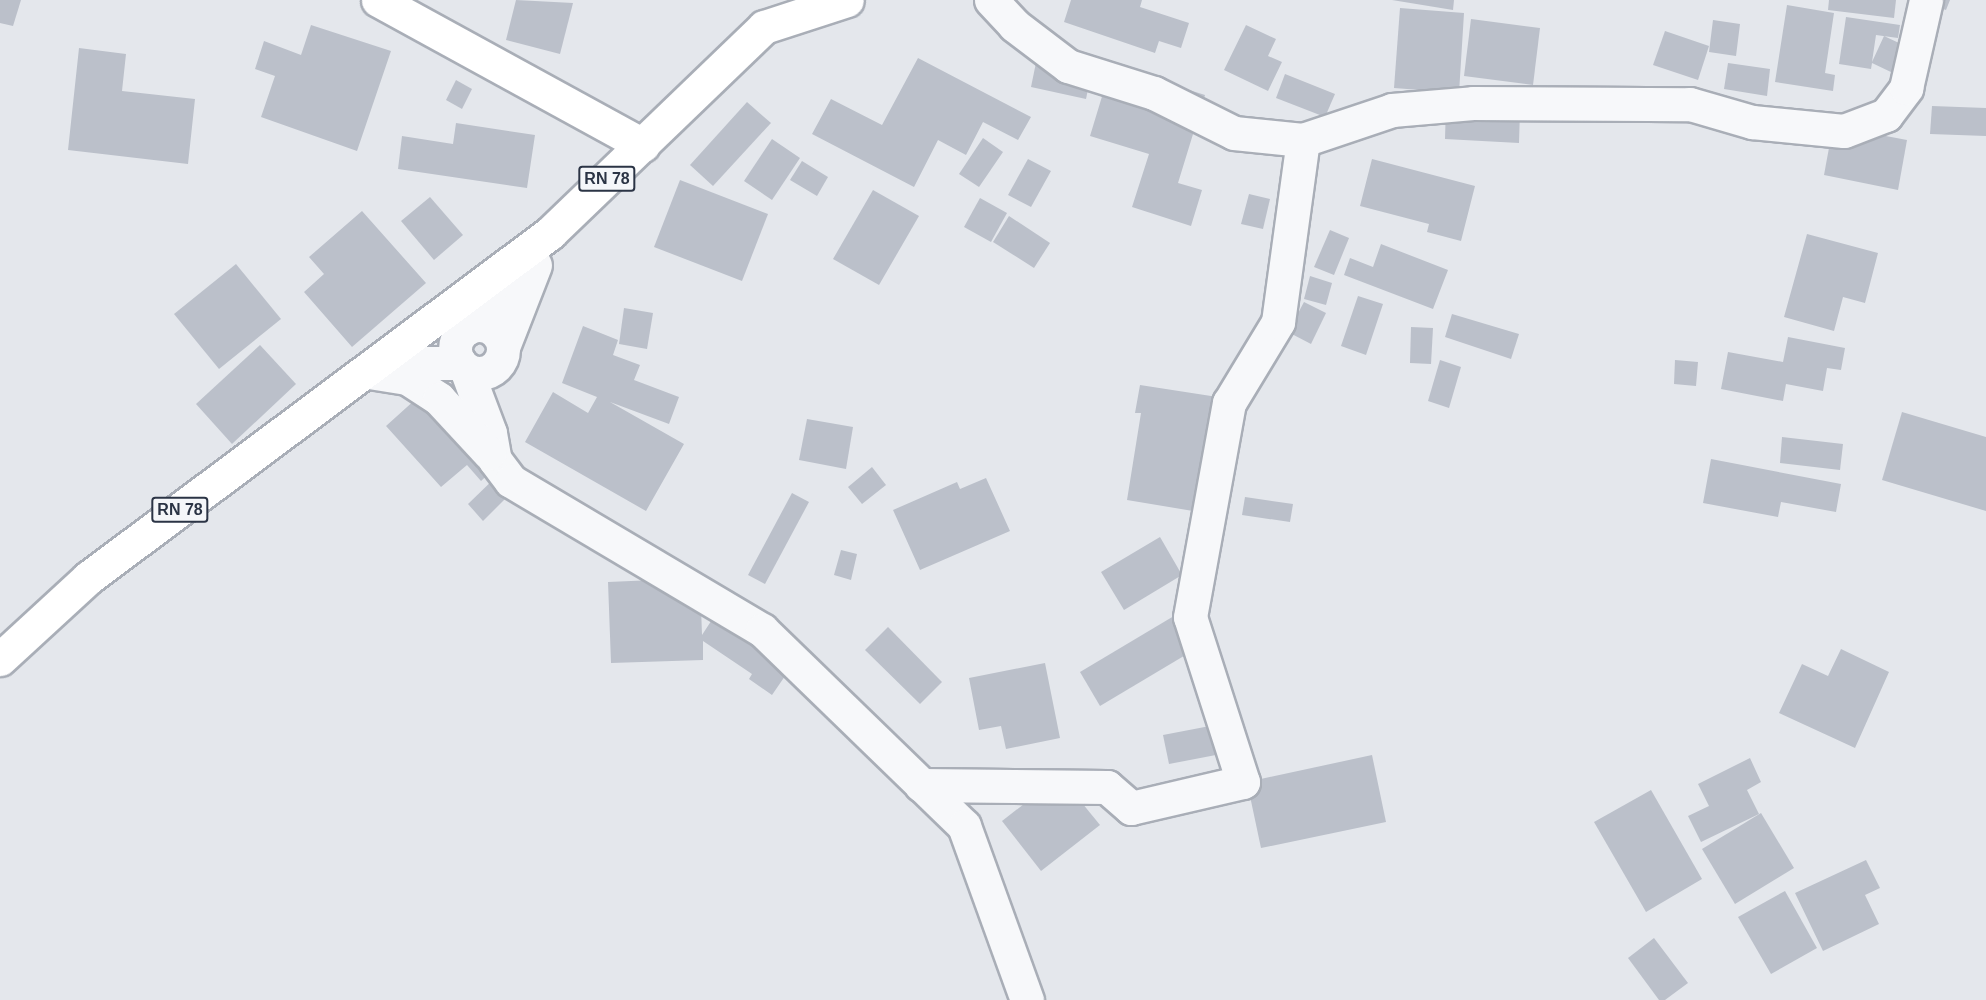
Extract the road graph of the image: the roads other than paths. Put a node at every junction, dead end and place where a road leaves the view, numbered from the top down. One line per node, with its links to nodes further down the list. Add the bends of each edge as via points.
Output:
1 (378, 0): 6 (main road)
2 (847, 0): 6 (main road, RN 78, via 764,27)
3 (991, 0): 5 (street, via 1014,25 1068,66 1154,93 1234,133)
4 (1926, 0): 5 (street, via 1906,88 1886,115 1844,131 1752,122 1690,104 1473,103 1392,110)
5 (1303, 140): 12 (street, via 1278,322 1229,403 1190,617 1243,782 1131,808 1107,787)
6 (643, 146): 7 (main road, RN 78)
7 (550, 233): 8 (street, via 522,292); 8 (street, via 468,328 492,328); 9 (main road, RN 78)
8 (481, 362): 9 (street, via 416,363); 10 (street)
9 (369, 372): 10 (street, via 407,378 439,399); 11 (main road, RN 78, via 88,578)
10 (493, 447): 12 (street, via 511,481 762,630)
11 (0, 659)
12 (921, 784): 13 (street, via 964,826)
13 (1027, 1000)

